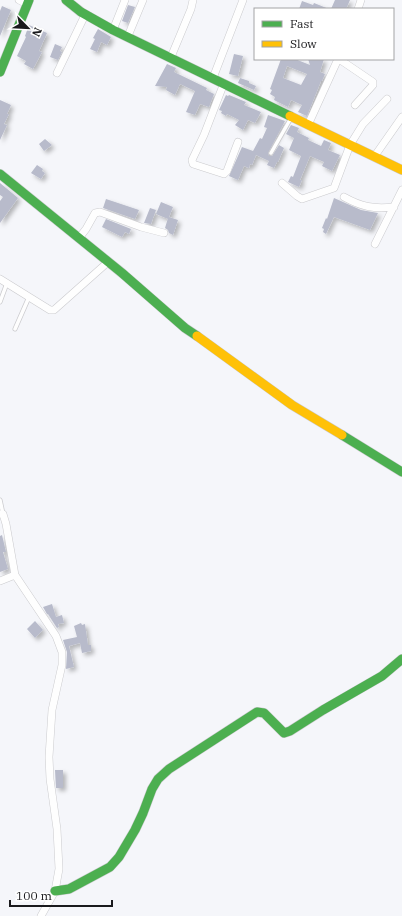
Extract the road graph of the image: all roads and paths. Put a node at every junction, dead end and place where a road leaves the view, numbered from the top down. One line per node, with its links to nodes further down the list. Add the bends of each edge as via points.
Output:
1 (66, 0): 7 (street)
2 (124, 0): 8 (street)
3 (143, 0): 9 (street)
4 (193, 0): 10 (street, via 190,14)
5 (243, 0): 16 (street)
6 (25, 1): 11 (street)
7 (85, 15): 8 (street); 15 (street)
8 (113, 30): 9 (street)
9 (128, 36): 10 (street)
10 (171, 57): 16 (street)
11 (2, 60): 14 (street)
12 (338, 60): 22 (street)
13 (340, 60): 19 (street, via 373,82)
14 (0, 72)
15 (57, 73)
16 (213, 78): 17 (street)
17 (224, 83): 20 (street); 23 (street, via 192,160 193,164 224,174)
18 (387, 99): 24 (street, via 363,124)
19 (355, 105)
20 (291, 116): 22 (street); 25 (lane)
21 (402, 117): 26 (street)
22 (308, 125): 24 (street)
23 (238, 142)
24 (350, 145): 26 (street); 29 (street, via 336,185 331,190 302,198)
25 (271, 153)
26 (374, 157): 27 (street)
27 (402, 170)
28 (0, 174): 34 (street)
29 (282, 183)
30 (402, 190): 32 (street)
31 (344, 197): 32 (street, via 364,206)
32 (394, 207): 35 (street)
33 (164, 233): 34 (street, via 100,212 95,213)
34 (79, 238): 36 (street)
35 (375, 244)
36 (108, 262): 39 (street, via 55,310 50,310); 42 (street, via 191,332 292,405)
37 (0, 279): 38 (street)
38 (7, 283): 39 (street); 40 (lane)
39 (29, 296): 41 (lane)
40 (0, 302)
41 (15, 329)
42 (402, 472)
43 (0, 500): 44 (lane)
44 (2, 514): 45 (street)
45 (15, 575): 46 (street); 48 (street, via 56,636 62,652 62,665 52,710 49,757 59,852)
46 (0, 581)
47 (402, 659): 48 (street, via 374,682 287,733 281,731 264,713 257,712 169,769 158,777 152,786 143,814 120,857 110,867 78,885)
48 (55, 891): 49 (street)
49 (41, 916)

